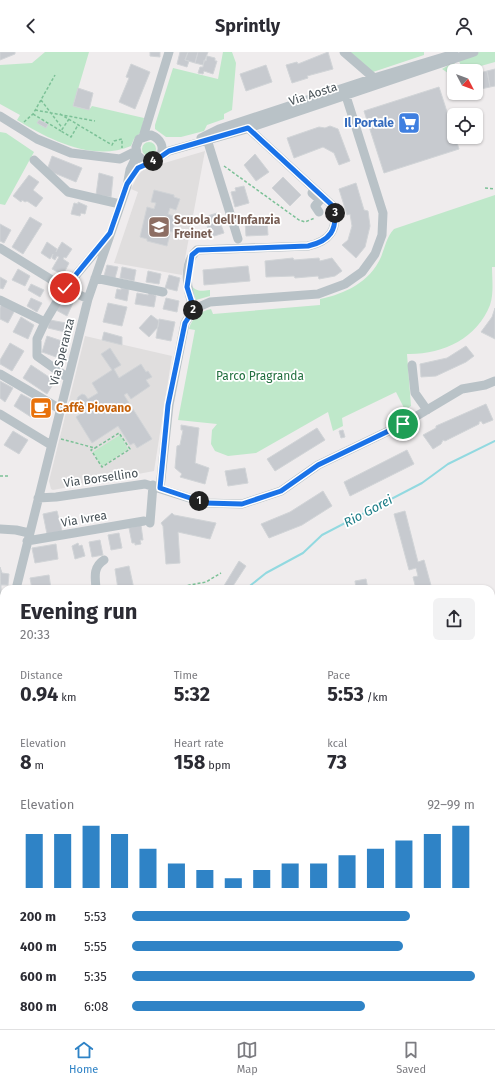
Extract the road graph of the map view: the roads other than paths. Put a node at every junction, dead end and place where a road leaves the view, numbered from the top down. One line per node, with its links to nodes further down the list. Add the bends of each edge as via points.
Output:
1 (169, 52): 10 (street)
2 (344, 52): 6 (street)
3 (459, 52): 5 (street, Via Aosta)
4 (474, 52): 5 (street, Via Aosta)
5 (399, 74): 6 (street, Via Aosta); 7 (street, Via Aosta)
6 (374, 78): 11 (street, Via Aosta, via 219,129)
7 (346, 96): 9 (street, Via Aosta); 28 (street, via 383,213 382,235 375,254 362,272 345,284 318,294 212,302)
8 (0, 116): 13 (street, via 37,139 71,153 120,159)
9 (245, 129): 11 (street, Via Aosta); 19 (street, via 320,200 315,206); 28 (street, via 334,207 336,224 330,235 319,243 308,246 198,250 192,255 188,272 187,287)
10 (146, 133): 12 (street); 13 (street, via 137,143)
11 (207, 138): 12 (street, Via Aosta, via 184,143); 14 (street, Via Aosta, via 169,151); 21 (street)
12 (161, 143): 14 (street)
13 (137, 153): 16 (street); 17 (street, Via Speranza)
14 (160, 157): 16 (street)
15 (34, 160): 18 (street, via 68,192)
16 (148, 162): 17 (street, Via Speranza, via 138,168)
17 (127, 184): 18 (street, Via Speranza)
18 (120, 204): 20 (street, Via Speranza)
19 (320, 212)
20 (110, 233): 23 (street, Via Speranza); 24 (street)
21 (238, 239)
22 (0, 248): 24 (street)
23 (95, 278): 25 (street); 26 (street, Via Speranza)
24 (65, 288): 26 (street); 29 (street)
25 (163, 292)
26 (88, 299): 32 (street, Via Speranza)
27 (0, 300): 29 (street)
28 (194, 309): 38 (street, via 185,323 168,405)
29 (44, 322): 32 (street, via 37,339 37,356)
30 (412, 365): 35 (street, via 415,393)
31 (0, 374): 34 (street, Via Speranza)
32 (68, 378): 34 (street, Via Speranza)
33 (495, 381): 35 (street, Via Borsellino, via 462,389)
34 (60, 409): 37 (street, Via Speranza)
35 (427, 410): 38 (street, Via Borsellino, via 318,465 281,491 242,504 205,503)
36 (0, 414): 37 (street)
37 (52, 440): 39 (street, Via Speranza)
38 (157, 486): 39 (street, Via Borsellino, via 145,484); 41 (street, Via Ivrea, via 147,522)
39 (38, 498): 41 (street, Via Speranza)
40 (0, 529): 41 (street, via 16,530)
41 (28, 537): 43 (street, Via Speranza)
42 (104, 560): 44 (street, via 94,573)
43 (17, 585)
44 (95, 585)

